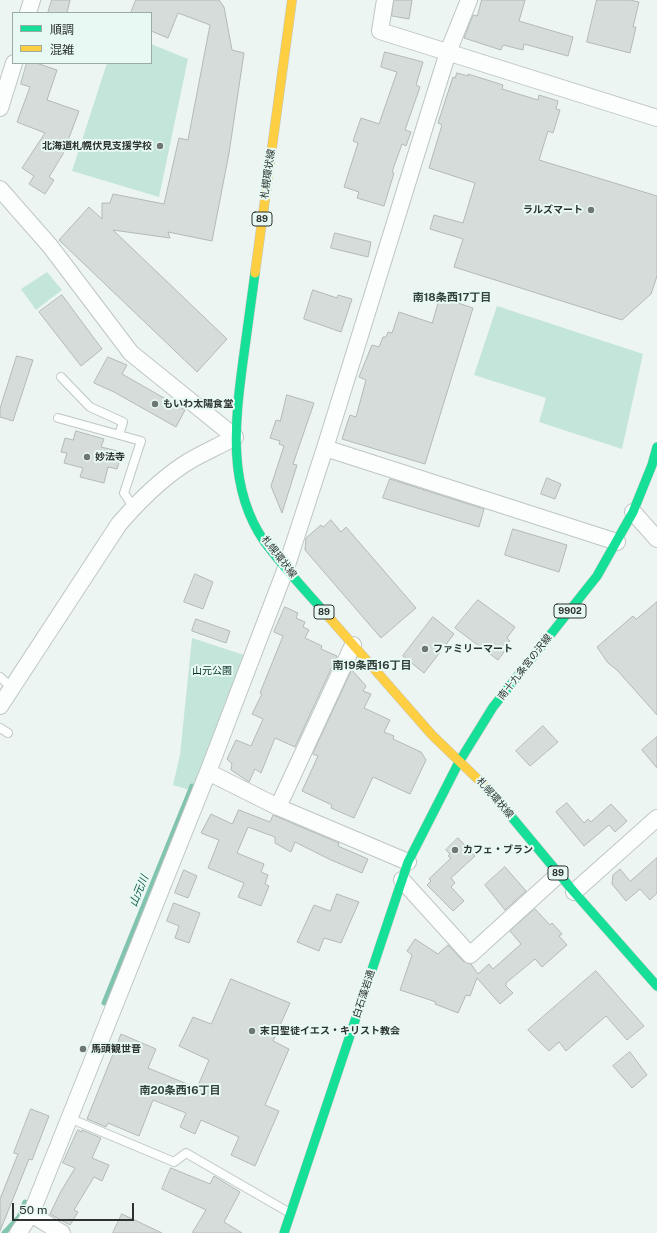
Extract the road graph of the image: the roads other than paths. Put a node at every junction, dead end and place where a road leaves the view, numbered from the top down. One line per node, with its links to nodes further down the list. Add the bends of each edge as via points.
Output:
1 (32, 0): 5 (street)
2 (385, 0): 6 (street, via 380,31)
3 (469, 0): 6 (street)
4 (287, 2): 14 (main road, 札幌環状線 / 89)
5 (28, 12)
6 (448, 52): 9 (street); 16 (street)
7 (14, 64): 8 (street)
8 (0, 108)
9 (657, 118)
10 (0, 189): 14 (street, via 50,246 131,353)
11 (61, 378): 13 (lane, via 90,407 123,422)
12 (58, 418): 13 (lane)
13 (119, 435): 17 (lane, via 141,441 124,493)
14 (235, 437): 17 (street, via 184,464 165,478); 21 (main road, 札幌環状線 / 89, via 238,472 250,513 264,540)
15 (657, 447): 18 (main road, 南十九条宮の沢線 / 9902)
16 (325, 448): 20 (street); 21 (street)
17 (134, 508): 24 (street, via 119,524)
18 (633, 512): 19 (street); 20 (main road, 南十九条宮の沢線 / 9902)
19 (657, 539)
20 (618, 542): 28 (main road, 南十九条宮の沢線 / 9902, via 597,576 493,707)
21 (286, 568): 22 (main road, 札幌環状線 / 89); 29 (street)
22 (353, 645): 28 (main road, 札幌環状線 / 89); 30 (street)
23 (0, 678): 24 (lane)
24 (12, 688): 25 (street)
25 (0, 706)
26 (0, 728): 27 (lane)
27 (8, 733)
28 (460, 762): 32 (main road, 白石藻岩通); 33 (main road, 札幌環状線 / 89, via 485,784)
29 (208, 772): 30 (street); 37 (street)
30 (278, 807): 32 (street)
31 (654, 826): 35 (street)
32 (408, 862): 34 (main road, 白石藻岩通)
33 (559, 874): 34 (street, via 470,955); 35 (main road, 札幌環状線 / 89)
34 (402, 880): 39 (main road, 白石藻岩通)
35 (574, 892): 36 (main road, 札幌環状線 / 89)
36 (657, 986)
37 (69, 1118): 38 (street); 39 (lane, via 174,1162 186,1153)
38 (31, 1214): 40 (street); 41 (street)
39 (290, 1214): 42 (main road, 白石藻岩通)
40 (18, 1233)
41 (62, 1233)
42 (284, 1233)

